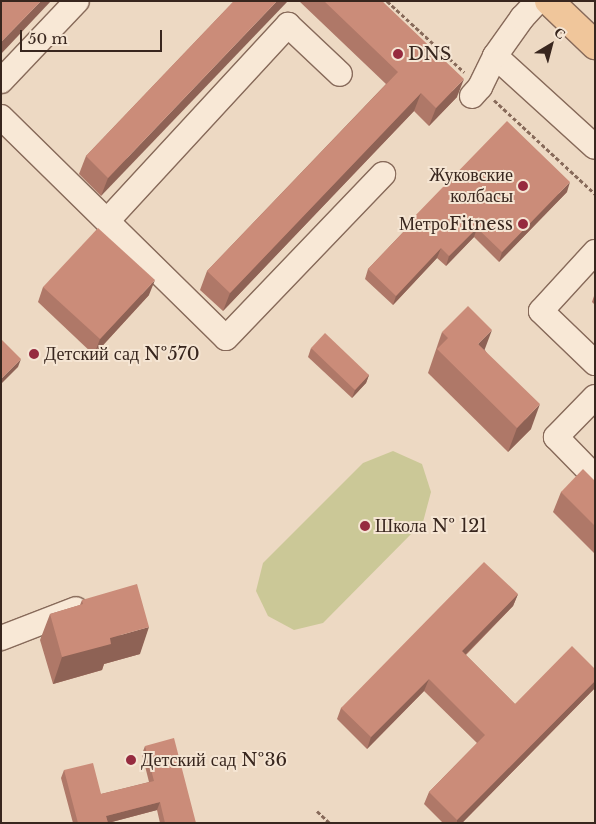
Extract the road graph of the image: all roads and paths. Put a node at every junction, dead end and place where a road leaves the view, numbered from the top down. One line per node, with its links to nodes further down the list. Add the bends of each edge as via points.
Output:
1 (77, 1): 7 (lane)
2 (538, 1): 5 (lane)
3 (549, 1): 4 (main road)
4 (595, 45)
5 (495, 56): 8 (lane); 10 (lane)
6 (340, 74): 12 (lane, via 288,25)
7 (1, 81)
8 (472, 96)
9 (3, 123): 12 (lane)
10 (595, 147)
11 (383, 174): 12 (lane, via 226,338)
12 (106, 221)
13 (595, 252): 14 (lane, via 541,311)
14 (595, 363)
15 (595, 397): 16 (lane, via 556,437)
16 (595, 477)
17 (94, 602): 18 (lane)
18 (1, 638)
19 (317, 811): 20 (path)
20 (330, 823)

